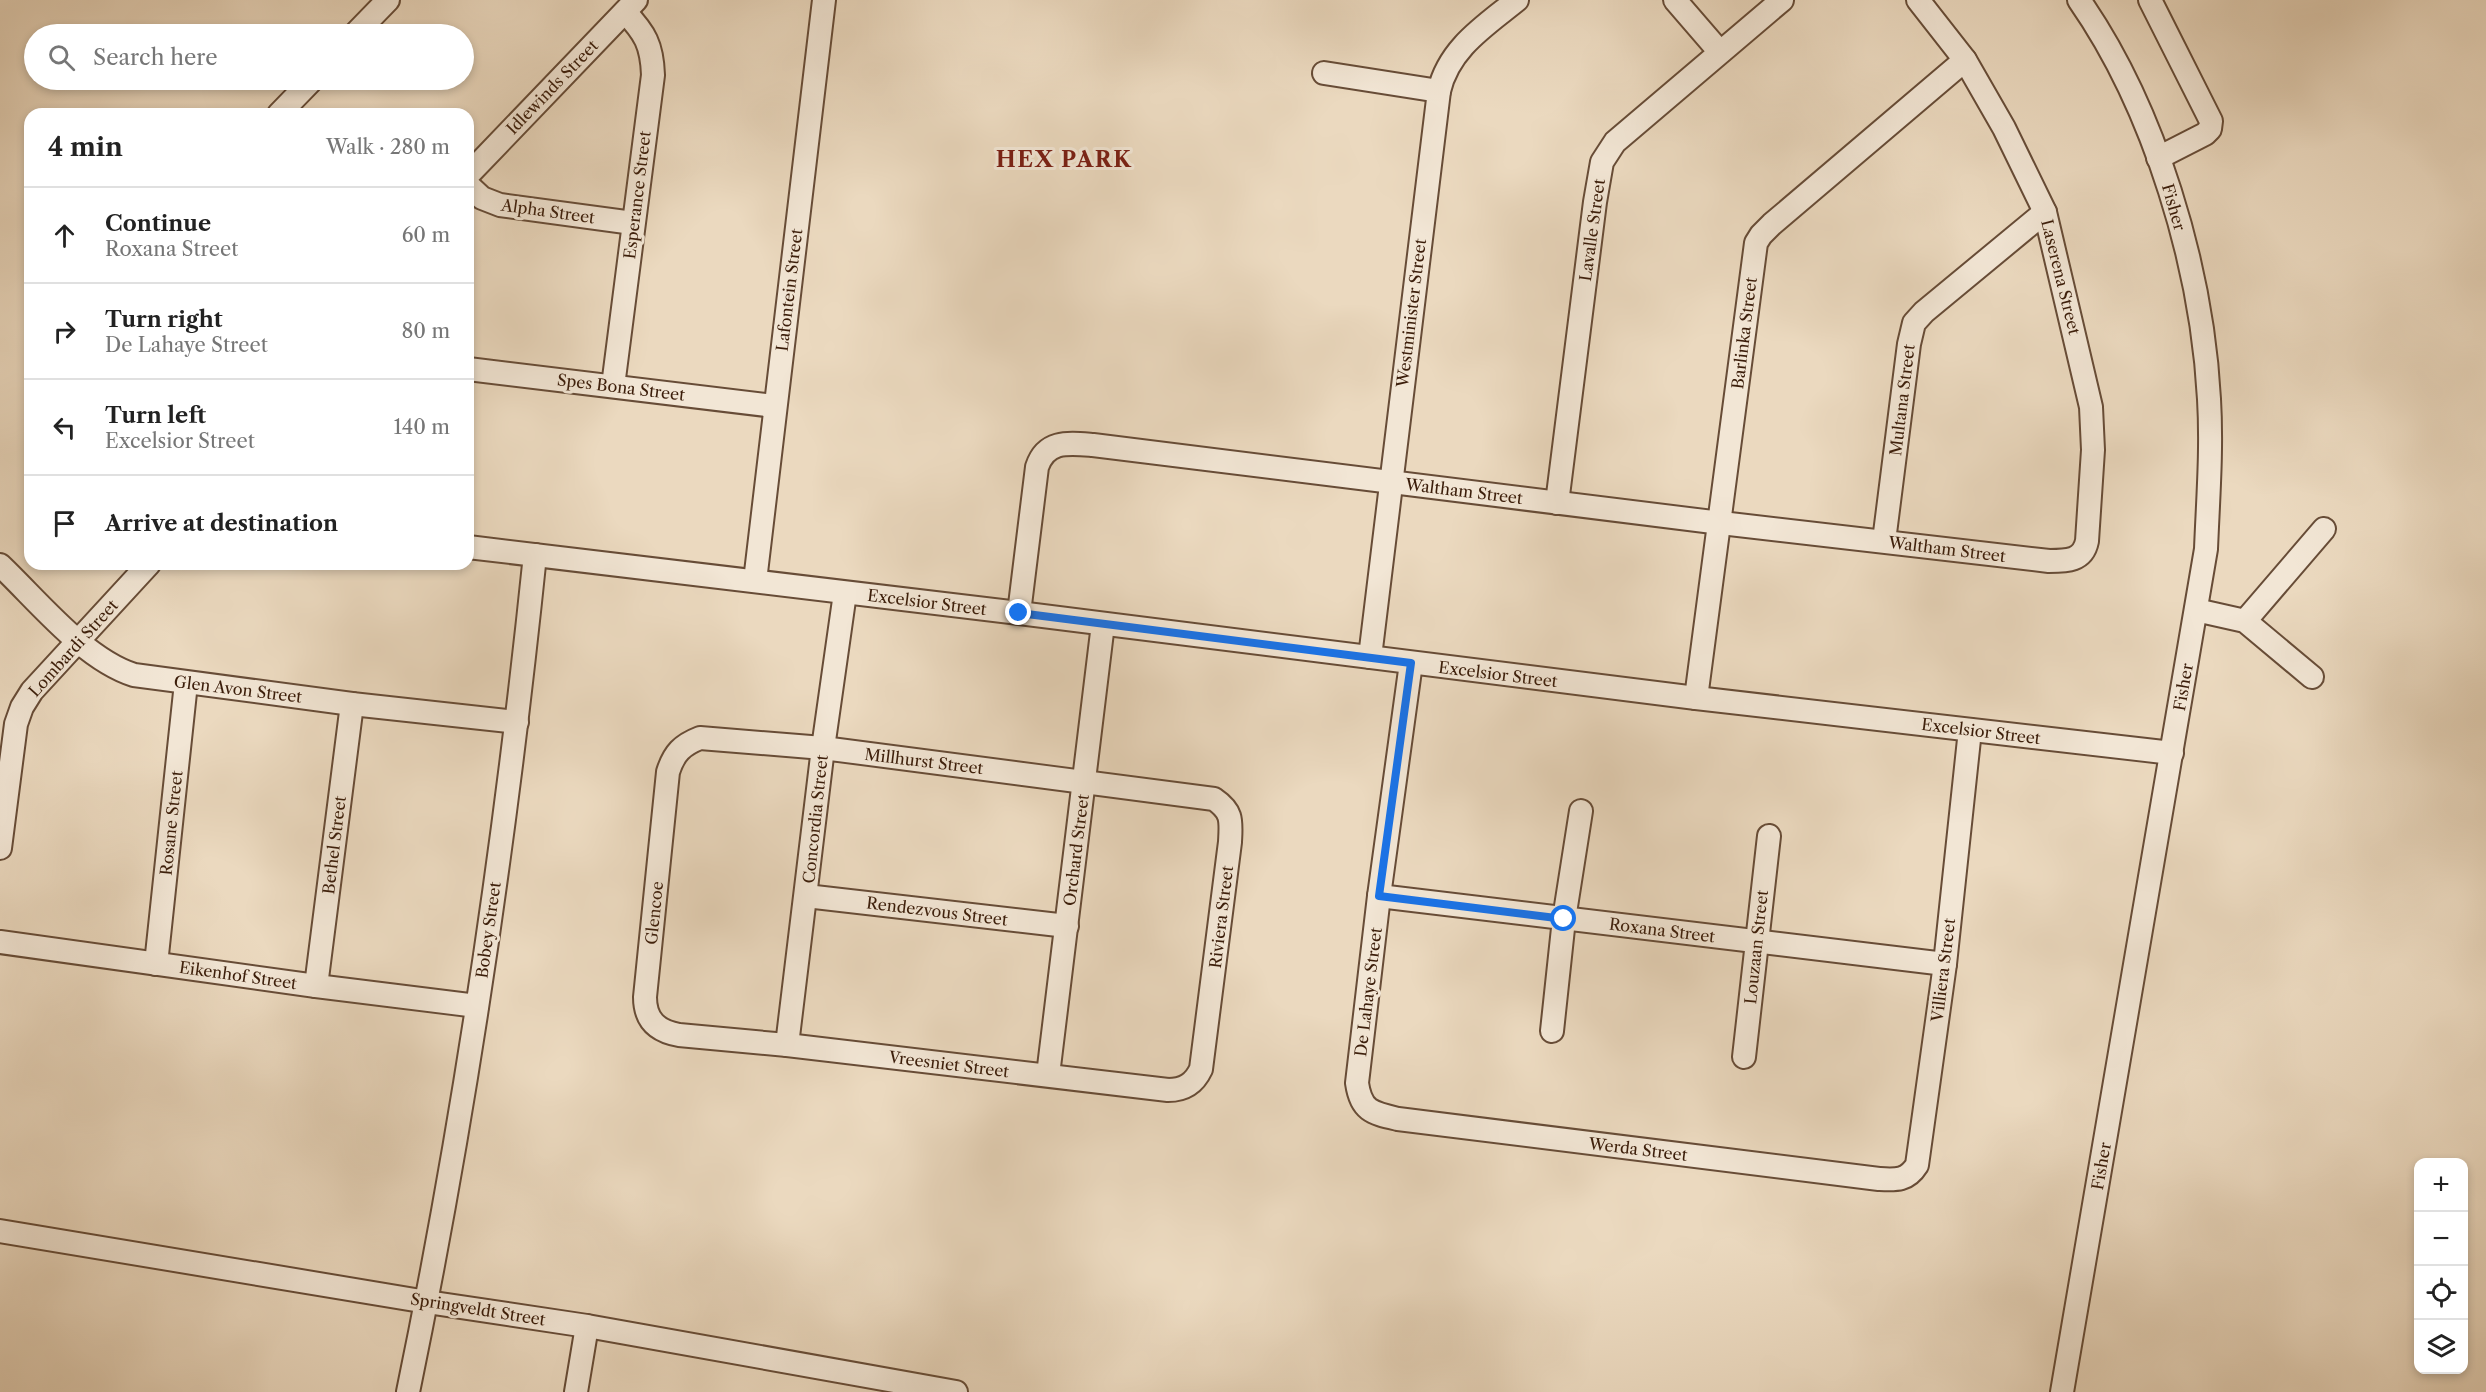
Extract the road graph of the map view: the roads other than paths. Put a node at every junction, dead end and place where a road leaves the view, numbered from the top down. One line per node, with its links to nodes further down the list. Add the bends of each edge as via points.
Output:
1 (388, 0): 10 (street)
2 (824, 0): 24 (street, Lafontein Street)
3 (1517, 0): 15 (street, Westminister Street, via 1463,45 1447,65)
4 (1676, 0): 11 (street)
5 (1782, 0): 11 (street, Lavalle Street)
6 (1917, 0): 12 (street, Laserena Street)
7 (2150, 0): 17 (street, via 2211,121 2205,134)
8 (2089, 2): 17 (street, Fisher)
9 (631, 6): 18 (street, Idlewinds Street); 21 (street, Esperance Street, via 653,67)
10 (365, 24)
11 (1719, 51): 26 (street, Lavalle Street, via 1615,142 1602,162)
12 (1965, 60): 20 (street, Laserena Street); 27 (street, Barlinka Street, via 1761,235 1754,258)
13 (1324, 73): 15 (street)
14 (302, 90): 16 (street)
15 (1439, 91): 25 (street, Westminister Street)
16 (285, 108)
17 (2158, 158): 37 (street, Fisher, via 2196,289 2207,368 2211,444 2206,549)
18 (474, 169)
19 (474, 191): 21 (street, Alpha Street, via 500,204)
20 (2045, 212): 29 (street, Multana Street, via 1914,323 1908,344); 32 (street, Laserena Street, via 2088,388 2093,438 2086,546 2076,558)
21 (633, 223): 23 (street, Esperance Street)
22 (474, 370): 23 (street, Spes Bona Street)
23 (613, 386): 24 (street, Spes Bona Street)
24 (774, 406): 35 (street, Lafontein Street)
25 (1391, 482): 26 (street, Waltham Street); 38 (street, Waltham Street, via 1058,444 1045,451 1037,467); 42 (street, Westminister Street)
26 (1557, 503): 27 (street, Waltham Street)
27 (1721, 523): 29 (street, Waltham Street); 46 (street, Barlinka Street)
28 (2324, 529): 39 (street)
29 (1884, 541): 32 (street, Waltham Street)
30 (474, 548): 31 (street, Excelsior Street)
31 (535, 555): 35 (street, Excelsior Street); 48 (street, Bobey Street)
32 (2049, 561)
33 (0, 565): 41 (street, Glen Avon Street)
34 (143, 570): 41 (street, Lombardi Street)
35 (755, 581): 36 (street, Excelsior Street)
36 (845, 593): 38 (street, Excelsior Street); 50 (street, Concordia Street)
37 (2196, 610): 39 (street); 51 (street, Fisher)
38 (1019, 613): 40 (street, Excelsior Street)
39 (2245, 621): 44 (street)
40 (1103, 624): 42 (street, Excelsior Street); 53 (street, Orchard Street)
41 (78, 641): 45 (street, Glen Avon Street, via 102,661 122,671); 57 (street, Lombardi Street, via 32,692 18,716)
42 (1370, 657): 43 (street, Excelsior Street)
43 (1411, 663): 46 (street, Excelsior Street); 59 (street, De Lahaye Street)
44 (2312, 677)
45 (186, 683): 47 (street, Glen Avon Street); 64 (street, Rosane Street)
46 (1696, 698): 49 (street, Excelsior Street)
47 (352, 704): 48 (street, Glen Avon Street); 66 (street, Bethel Street)
48 (517, 722): 67 (street, Bobey Street)
49 (1970, 730): 51 (street, Excelsior Street); 65 (street, Villiera Street)
50 (823, 748): 52 (street, Millhurst Street, via 700,738 677,751); 53 (street, Millhurst Street); 58 (street, Concordia Street)
51 (2172, 753): 82 (street, Fisher)
52 (668, 772): 69 (street, Glencoe, via 645,1007 656,1026)
53 (1084, 782): 54 (street, Millhurst Street); 61 (street, Orchard Street)
54 (1196, 795): 72 (street, Riviera Street, via 1214,799 1227,809 1231,826)
55 (1581, 811): 60 (street)
56 (1769, 836): 63 (street, Louzaan Street)
57 (0, 848)
58 (806, 896): 61 (street, Rendezvous Street); 70 (street, Concordia Street)
59 (1379, 896): 60 (street, Roxana Street); 74 (street, De Lahaye Street, via 1357,1083 1366,1108)
60 (1564, 919): 63 (street, Roxana Street); 68 (street)
61 (1066, 926): 73 (street, Orchard Street)
62 (0, 942): 64 (street, Eikenhof Street)
63 (1756, 942): 65 (street, Roxana Street); 71 (street, Louzaan Street)
64 (156, 964): 66 (street, Eikenhof Street)
65 (1945, 964): 75 (street, Villiera Street, via 1917,1165 1906,1178)
66 (316, 986): 67 (street, Eikenhof Street)
67 (477, 1006): 77 (street, Bobey Street)
68 (1552, 1031)
69 (679, 1035): 70 (street, Vreesniet Street)
70 (787, 1045): 73 (street, Vreesniet Street)
71 (1744, 1057)
72 (1203, 1060): 73 (street, Vreesniet Street, via 1198,1076 1177,1090)
73 (1048, 1075)
74 (1398, 1119): 75 (street, Werda Street)
75 (1879, 1179)
76 (0, 1231): 77 (street, Springveldt Street)
77 (427, 1302): 78 (street, Springveldt Street); 79 (street, Bobey Street)
78 (586, 1326): 80 (street); 81 (street, Springveldt Street)
79 (408, 1392)
80 (576, 1392)
81 (956, 1392)
82 (2062, 1392)

